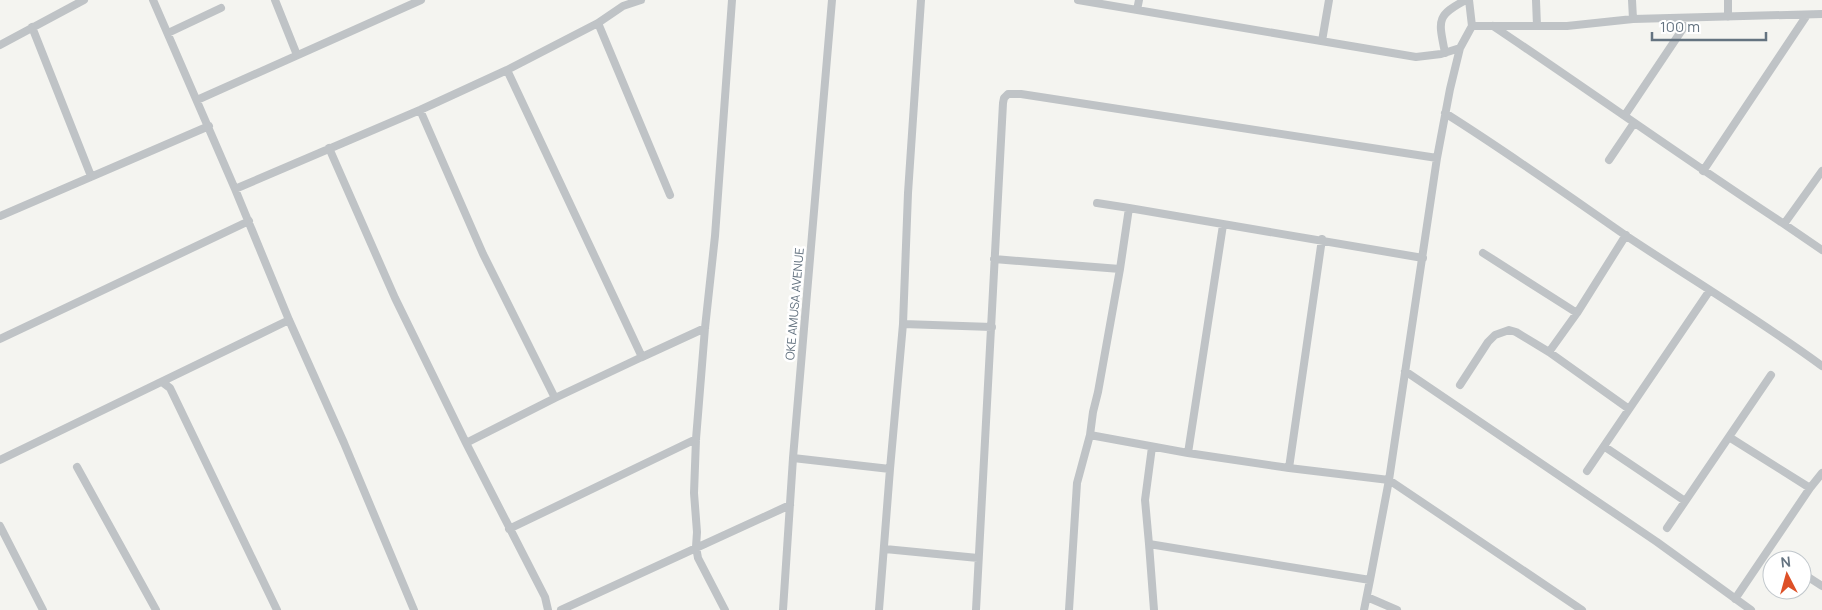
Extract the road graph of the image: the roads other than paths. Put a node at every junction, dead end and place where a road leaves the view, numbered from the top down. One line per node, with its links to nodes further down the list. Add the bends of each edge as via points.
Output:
1 (84, 0): 27 (street)
2 (153, 0): 28 (street)
3 (275, 0): 33 (street)
4 (421, 0): 33 (street)
5 (641, 0): 23 (street, via 623,6)
6 (732, 0): 67 (street, via 716,227)
7 (832, 0): 85 (street, OKE AMUSA AVENUE)
8 (921, 0): 65 (street)
9 (1078, 0): 17 (street)
10 (1139, 0): 17 (street)
11 (1329, 0): 29 (street)
12 (1467, 0): 24 (street); 32 (street, via 1446,11 1441,20)
13 (1536, 0): 26 (street)
14 (1632, 0): 22 (street)
15 (1728, 0): 20 (street)
16 (221, 8): 28 (street)
17 (1137, 10): 29 (street)
18 (1822, 14): 19 (street)
19 (1807, 15): 20 (street); 44 (street)
20 (1728, 17): 21 (street)
21 (1690, 18): 22 (street); 38 (street)
22 (1633, 19): 26 (street)
23 (598, 23): 34 (street); 48 (street)
24 (1472, 26): 25 (street); 31 (street)
25 (1493, 26): 26 (street); 38 (street)
26 (1537, 26)
27 (32, 27): 30 (street); 46 (street)
28 (168, 33): 35 (street)
29 (1322, 41): 32 (street, via 1416,57)
30 (0, 45)
31 (1460, 48): 32 (street); 37 (street)
32 (1445, 52)
33 (297, 55): 35 (street)
34 (507, 70): 36 (street); 70 (street)
35 (197, 100): 40 (street)
36 (420, 110): 41 (street); 76 (street, via 483,254)
37 (1445, 113): 42 (street); 55 (street)
38 (1624, 115): 39 (street)
39 (1634, 123): 43 (street); 44 (street)
40 (209, 126): 46 (street); 47 (street)
41 (329, 148): 47 (street); 81 (street, via 395,298)
42 (1437, 158): 59 (street); 60 (street, via 1008,94 1003,103)
43 (1609, 160)
44 (1703, 171): 53 (street)
45 (1822, 171): 53 (street)
46 (90, 176): 51 (street)
47 (235, 189): 52 (street)
48 (670, 195)
49 (1097, 203): 50 (street)
50 (1129, 208): 54 (street); 61 (street)
51 (1, 213)
52 (249, 221): 64 (street); 68 (street)
53 (1784, 224): 57 (street)
54 (1223, 225): 56 (street); 84 (street)
55 (1626, 235): 62 (street); 63 (street)
56 (1322, 239): 59 (street); 88 (street)
57 (1822, 250)
58 (1483, 254): 63 (street)
59 (1423, 258): 72 (street)
60 (994, 259): 61 (street); 66 (street)
61 (1120, 269): 78 (street)
62 (1710, 290): 71 (street); 77 (street)
63 (1578, 313): 69 (street)
64 (289, 320): 74 (street); 110 (street)
65 (903, 324): 66 (street); 89 (street)
66 (992, 327): 102 (street)
67 (705, 328): 70 (street); 80 (street)
68 (0, 339)
69 (1549, 352): 75 (street, via 1516,332 1501,332 1488,342); 77 (street)
70 (642, 357): 76 (street)
71 (1822, 366)
72 (1405, 371): 92 (street); 105 (street, via 1657,542)
73 (1771, 375): 79 (street)
74 (162, 382): 86 (street); 109 (street, via 170,388)
75 (1460, 385)
76 (555, 398): 81 (street)
77 (1629, 409): 82 (street)
78 (1090, 435): 83 (street); 117 (street, via 1077,484)
79 (1729, 437): 93 (street); 94 (street)
80 (696, 439): 98 (street); 100 (street)
81 (466, 443): 98 (street)
82 (1605, 446): 90 (street); 94 (street)
83 (1152, 447): 84 (street); 99 (street, via 1145,500)
84 (1188, 453): 88 (street)
85 (793, 458): 89 (street); 95 (street, OKE AMUSA AVENUE)
86 (0, 460)
87 (77, 467): 108 (street)
88 (1289, 468): 92 (street)
89 (890, 469): 101 (street)
90 (1587, 471)
91 (1821, 479): 93 (street)
92 (1389, 480): 103 (street); 106 (street)
93 (1810, 488): 105 (street)
94 (1685, 501): 97 (street)
95 (790, 505): 100 (street); 114 (street, OKE AMUSA AVENUE)
96 (0, 526): 107 (street)
97 (1667, 528)
98 (509, 529): 111 (street, via 545,597)
99 (1149, 544): 103 (street); 118 (street)
100 (696, 547): 112 (street); 113 (street, via 698,558)
101 (885, 549): 102 (street); 115 (street)
102 (978, 558): 116 (street)
103 (1370, 580): 104 (street)
104 (1366, 597): 119 (street); 120 (street)
105 (1735, 599): 121 (street)
106 (1579, 609)
107 (43, 610)
108 (156, 610)
109 (277, 610)
110 (414, 610)
111 (548, 610)
112 (561, 610)
113 (725, 610)
114 (783, 610)
115 (880, 610)
116 (976, 610)
117 (1069, 610)
118 (1154, 610)
119 (1364, 610)
120 (1397, 610)
121 (1751, 610)

